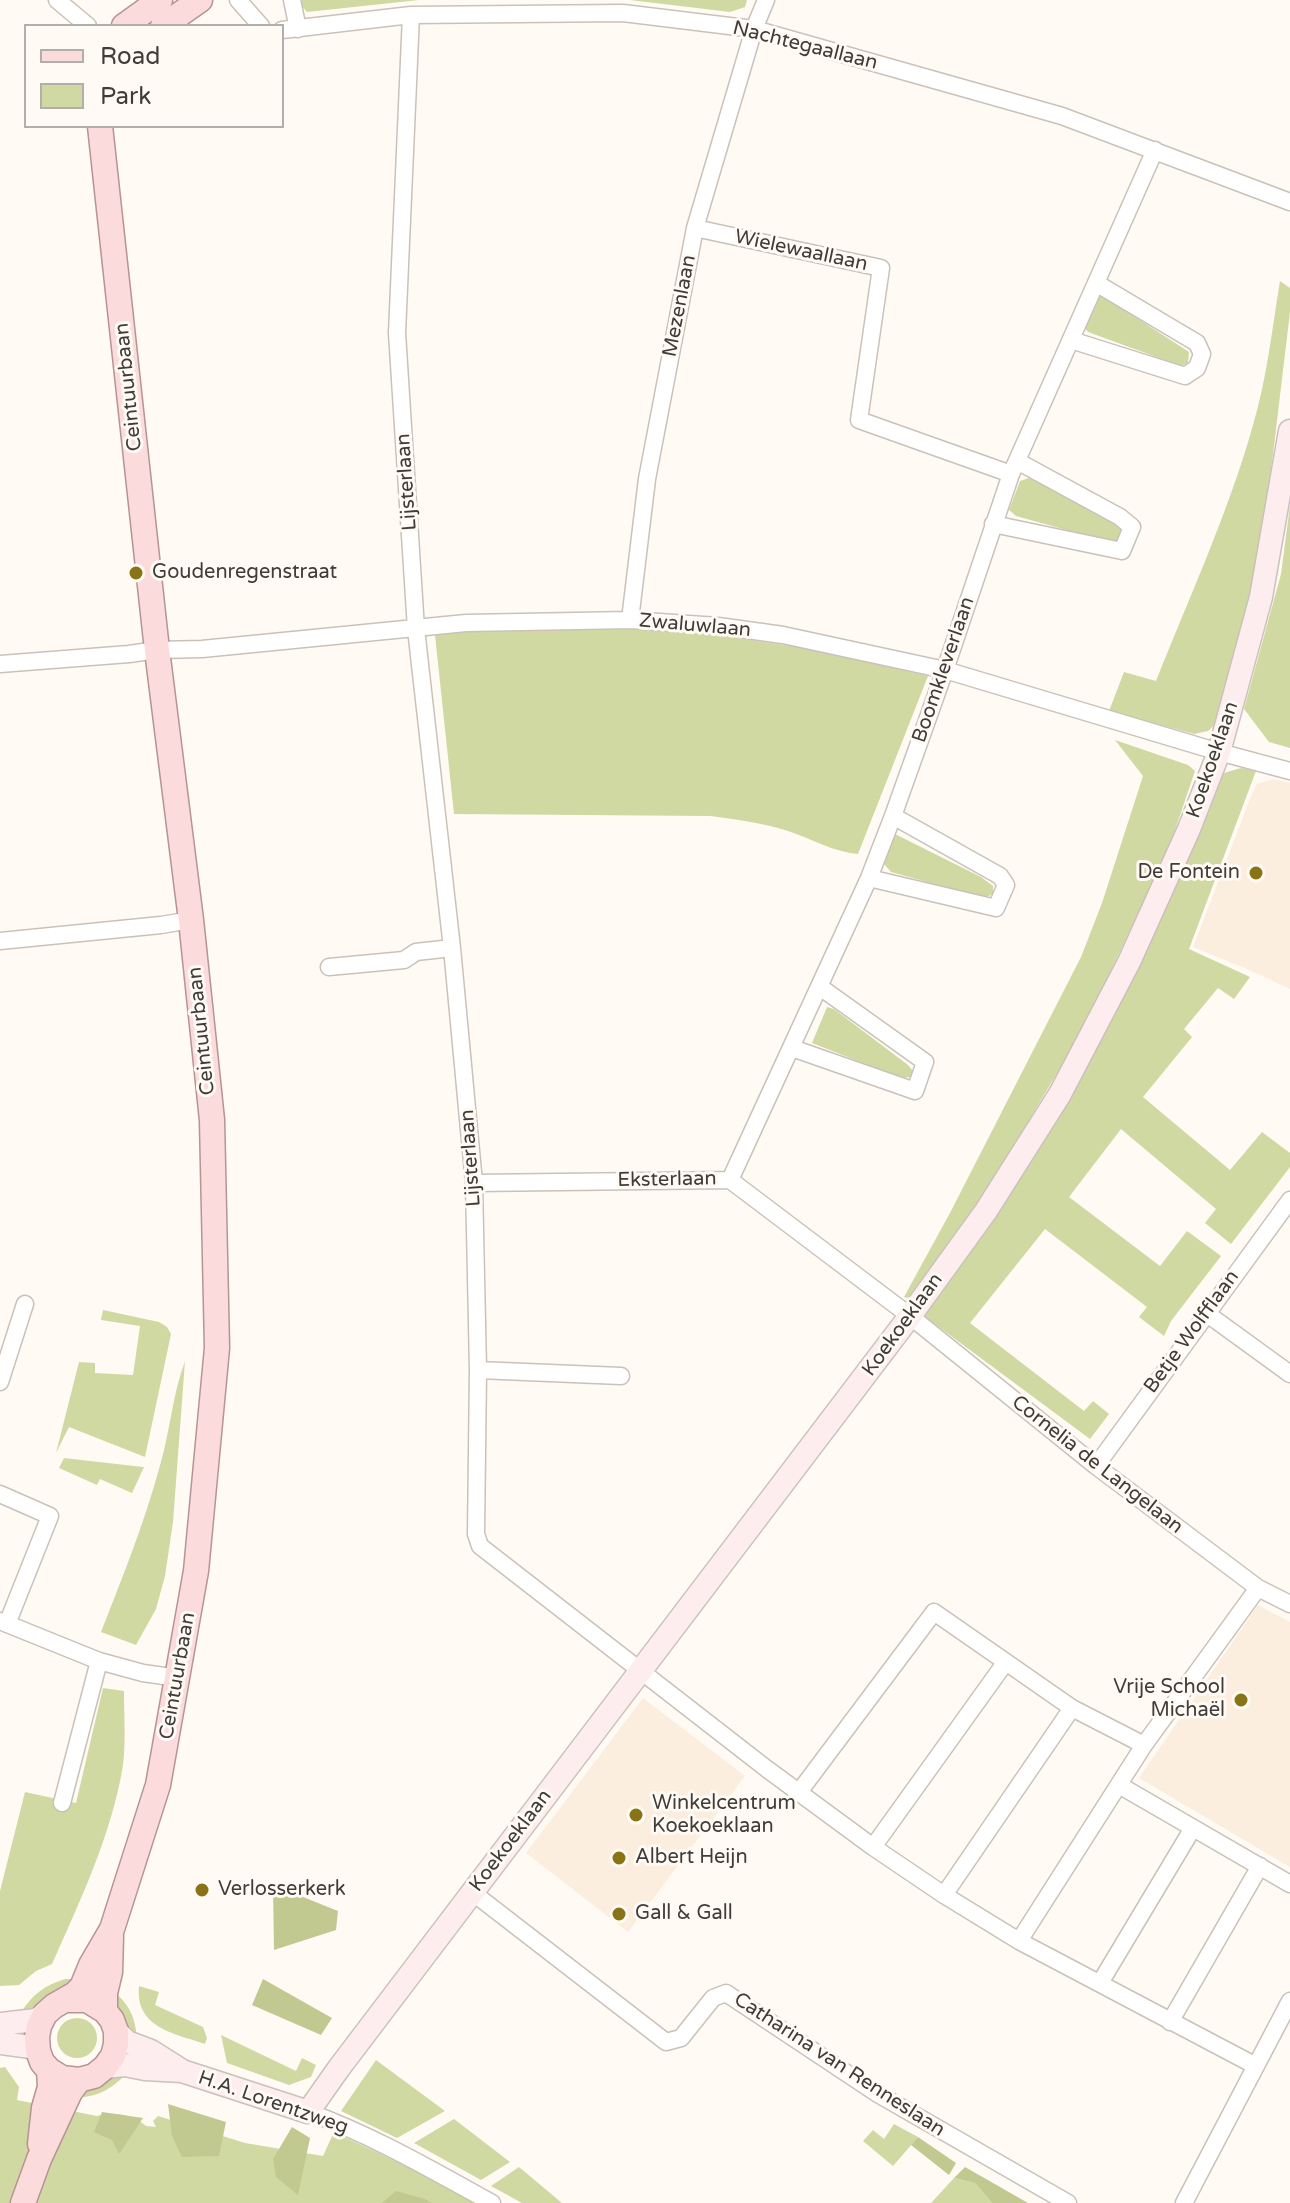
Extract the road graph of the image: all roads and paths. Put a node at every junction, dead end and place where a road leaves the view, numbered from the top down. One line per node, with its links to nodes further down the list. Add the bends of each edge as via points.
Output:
1 (57, 0): 8 (street)
2 (160, 0): 9 (main road)
3 (200, 0): 10 (main road)
4 (238, 0): 11 (street)
5 (292, 0): 13 (street, Nachtegaallaan)
6 (766, 0): 12 (street, Mezenlaan)
7 (411, 15): 12 (street, Nachtegaallaan, via 623,13); 13 (street, Nachtegaallaan); 24 (street, Lijsterlaan, via 397,333)
8 (86, 24)
9 (127, 24)
10 (166, 24)
11 (259, 24)
12 (754, 29): 15 (street, Nachtegaallaan, via 1062,116); 17 (street, Mezenlaan)
13 (290, 30)
14 (100, 128): 25 (main road, Ceintuurbaan)
15 (1155, 150): 16 (street, Nachtegaallaan); 18 (street, Boomkleverlaan)
16 (1290, 202)
17 (695, 228): 21 (street, Wielewaallaan, via 881,268 859,420); 23 (street, Mezenlaan, via 647,479)
18 (1096, 283): 19 (street, Boomkleverlaan); 19 (street, via 1197,343 1202,354 1197,368 1185,376)
19 (1071, 340): 21 (street, Boomkleverlaan)
20 (1290, 431): 28 (street, Koekoeklaan, via 1261,597)
21 (1014, 468): 22 (street, Boomkleverlaan); 22 (street, via 1132,527 1122,551)
22 (993, 524): 27 (street, Boomkleverlaan)
23 (630, 620): 24 (street, Zwaluwlaan); 27 (street, Zwaluwlaan, via 783,635)
24 (416, 629): 25 (street, Zwaluwlaan); 34 (street, Lijsterlaan)
25 (157, 650): 26 (street); 32 (main road, Ceintuurbaan)
26 (0, 664)
27 (945, 670): 28 (street, Zwaluwlaan); 30 (street, Boomkleverlaan)
28 (1219, 752): 29 (street, Zwaluwlaan); 43 (street, Koekoeklaan, via 1129,962 1060,1094 986,1211)
29 (1290, 771)
30 (893, 816): 31 (street, Boomkleverlaan); 31 (street, via 1000,876 1006,885 996,908)
31 (869, 878): 36 (street, Boomkleverlaan)
32 (191, 920): 33 (street); 56 (main road, Ceintuurbaan, via 212,1120 217,1348 196,1571)
33 (0, 941)
34 (452, 948): 35 (street, via 416,952 404,960); 39 (street, Lijsterlaan)
35 (329, 967)
36 (820, 987): 37 (street, Boomkleverlaan); 37 (street, via 925,1062 915,1091)
37 (792, 1048): 38 (street, Boomkleverlaan)
38 (730, 1180): 39 (street, Eksterlaan); 43 (street, Eksterlaan)
39 (474, 1183): 44 (street, Lijsterlaan)
40 (1290, 1200): 42 (street, Betje Wolfflaan)
41 (25, 1304): 47 (street)
42 (1206, 1313): 45 (street); 48 (street, Betje Wolfflaan)
43 (910, 1316): 48 (street, Cornelia de Langelaan); 55 (street, Koekoeklaan)
44 (478, 1370): 46 (street); 55 (street, Lijsterlaan, via 480,1546)
45 (1290, 1374)
46 (621, 1376)
47 (0, 1382)
48 (1096, 1466): 50 (street, Cornelia de Langelaan)
49 (0, 1494): 52 (street, via 50,1516)
50 (1258, 1588): 51 (street, Cornelia de Langelaan); 58 (street)
51 (1290, 1604)
52 (4, 1622): 53 (street)
53 (99, 1661): 56 (street); 61 (street)
54 (1005, 1663): 57 (street); 60 (street, via 934,1612); 63 (street)
55 (639, 1671): 60 (street); 66 (street, Koekoeklaan)
56 (178, 1678): 68 (main road, Ceintuurbaan, via 158,1785)
57 (1072, 1708): 58 (street); 67 (street)
58 (1144, 1745): 59 (street)
59 (1119, 1785): 62 (street); 69 (street)
60 (799, 1792): 63 (street)
61 (62, 1803)
62 (1193, 1828): 64 (street); 70 (street)
63 (873, 1847): 67 (street)
64 (1260, 1866): 65 (street); 74 (street)
65 (1290, 1884)
66 (472, 1892): 83 (street, Koekoeklaan); 87 (street, Catharina van Renneslaan, via 666,2042 681,2038 713,1998 726,1993 878,2094)
67 (944, 1895): 69 (street)
68 (112, 1929): 72 (main road, Ceintuurbaan, via 82,1987); 73 (main road, Ceintuurbaan, via 104,2000)
69 (1019, 1941): 70 (street)
70 (1100, 1983): 74 (street)
71 (1290, 2001): 75 (street)
72 (55, 2007): 73 (main road, via 87,2000); 76 (street, via 36,2020); 78 (main road, via 39,2026)
73 (110, 2021): 80 (main road, via 116,2044); 81 (street, H.A. Lorentzweg, via 127,2042)
74 (1170, 2022): 79 (street)
75 (1285, 2022): 79 (street)
76 (0, 2024)
77 (0, 2043): 78 (street, via 31,2047)
78 (44, 2061): 82 (main road, via 62,2078); 84 (main road, via 50,2087)
79 (1256, 2066): 88 (street)
80 (105, 2067): 81 (street, H.A. Lorentzweg); 82 (main road)
81 (182, 2071): 83 (street, H.A. Lorentzweg)
82 (79, 2080): 84 (main road)
83 (308, 2112): 86 (street, H.A. Lorentzweg, via 421,2163)
84 (39, 2159): 85 (main road)
85 (23, 2203)
86 (492, 2203)
87 (1068, 2203)
88 (1184, 2203)

